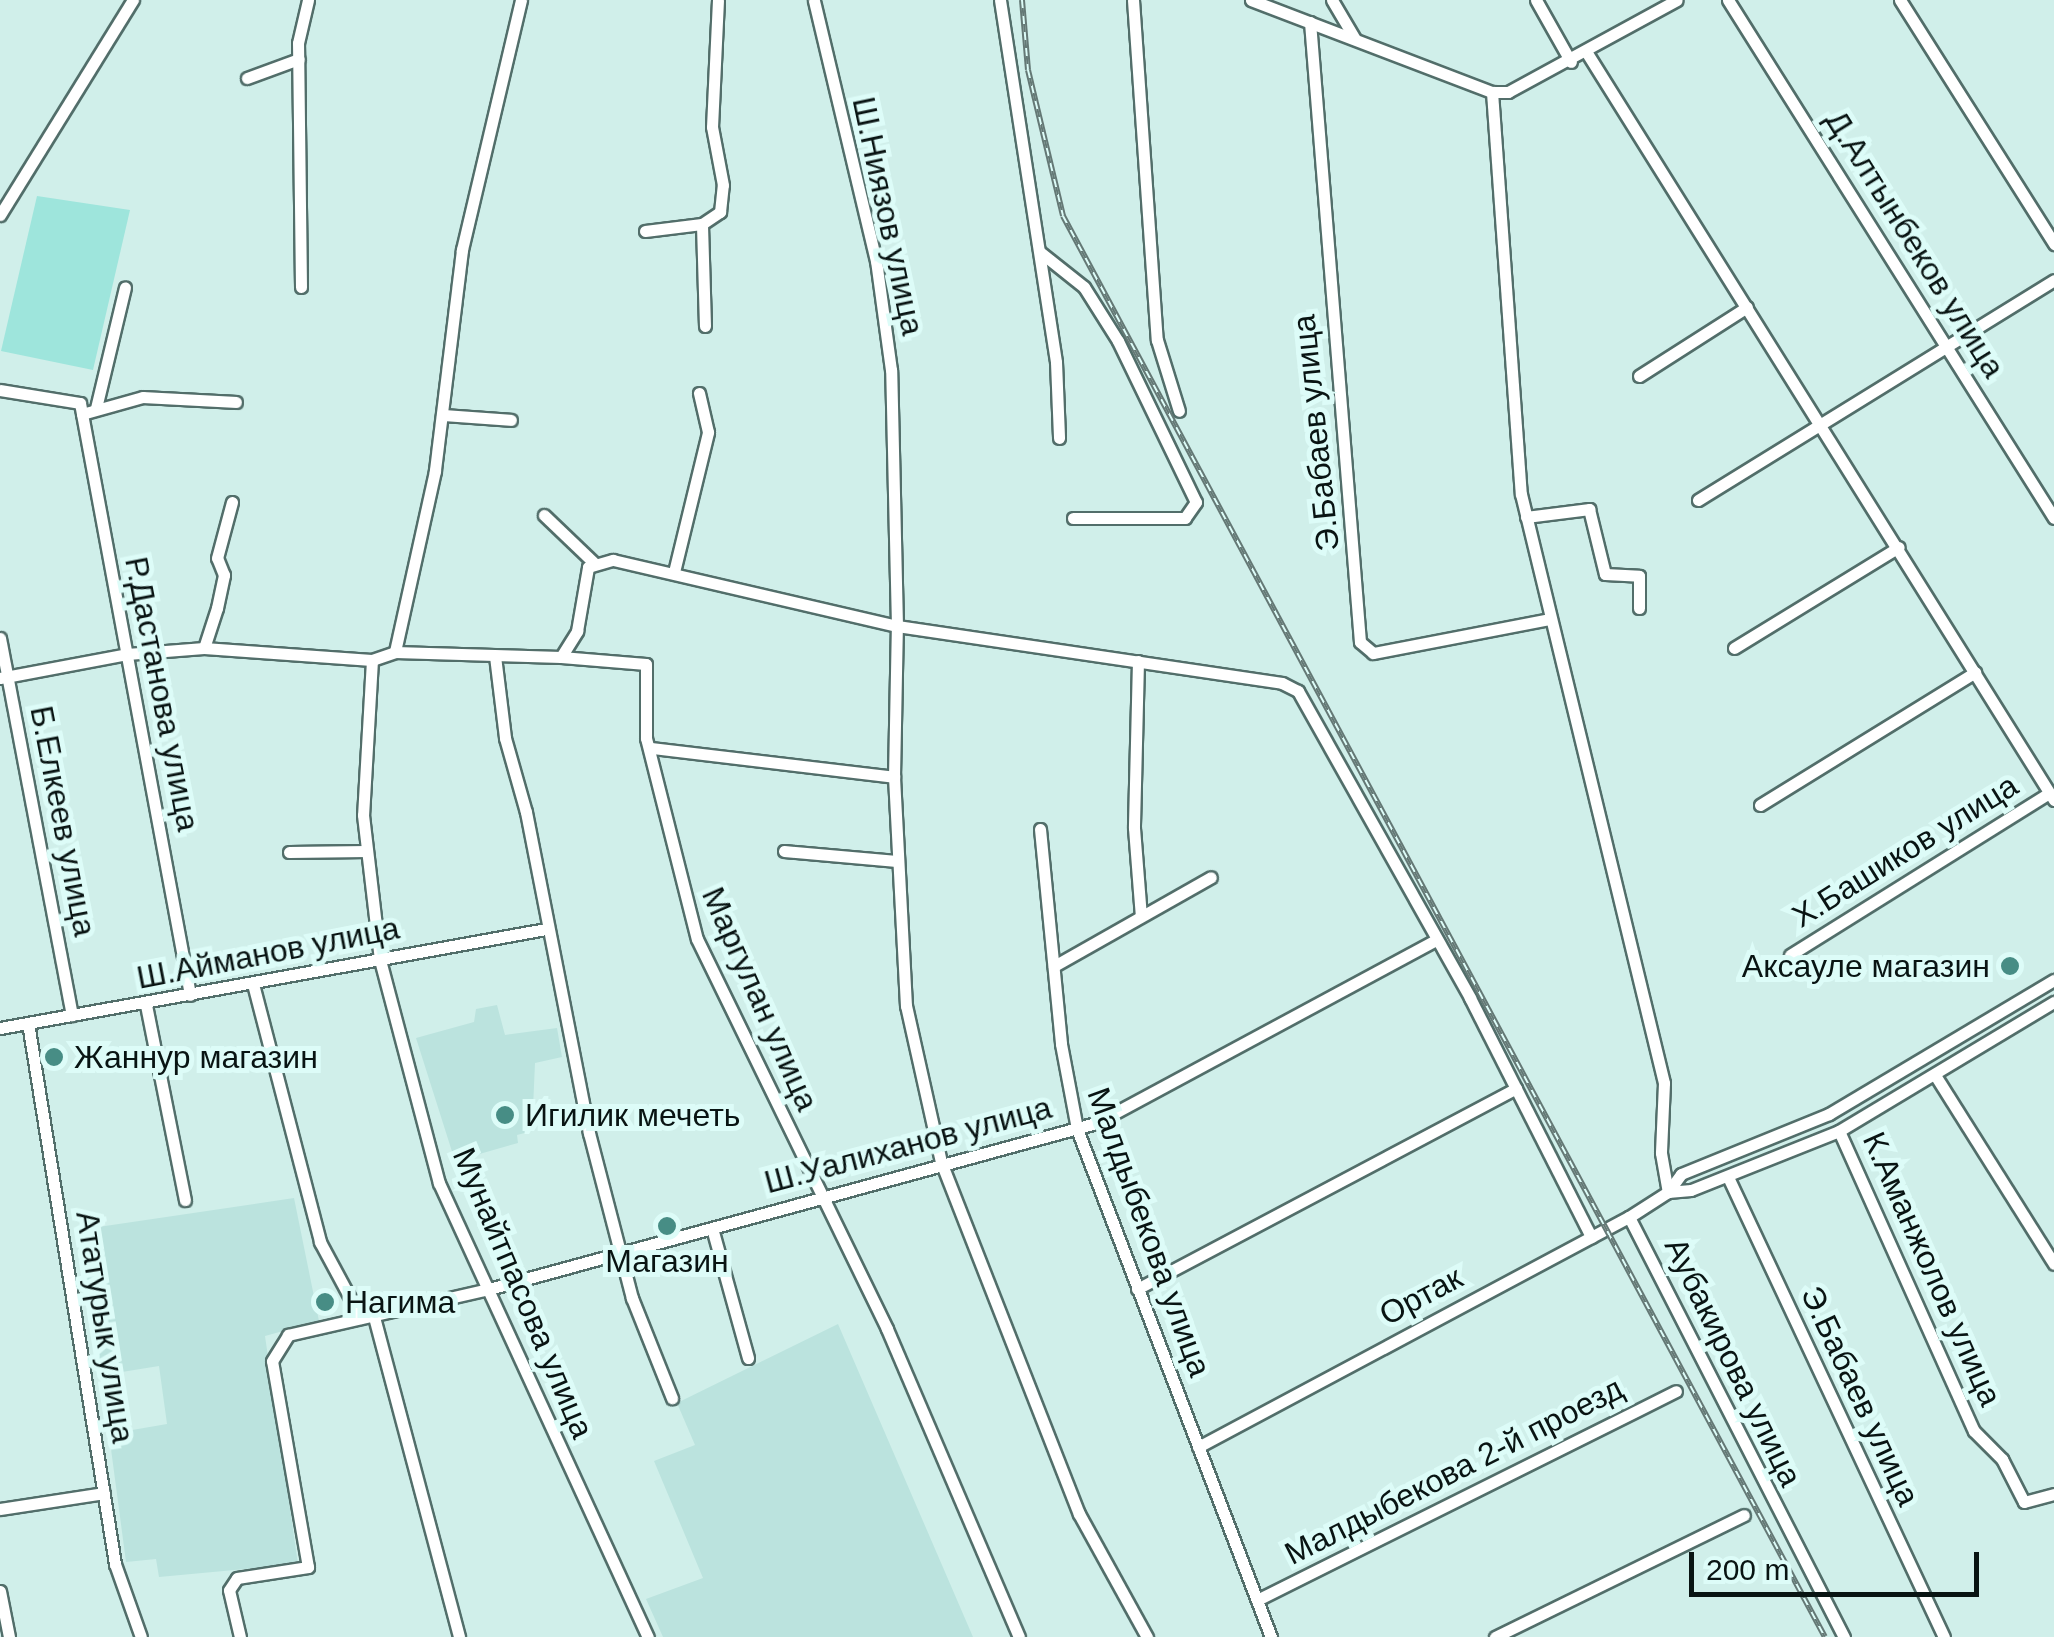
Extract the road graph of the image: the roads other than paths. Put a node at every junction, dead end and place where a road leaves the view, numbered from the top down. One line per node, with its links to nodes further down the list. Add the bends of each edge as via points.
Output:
1 (133, 0): 21 (street)
2 (308, 0): 17 (street)
3 (521, 0): 40 (street, via 462,250)
4 (718, 0): 23 (street, via 712,127 723,185 720,212)
5 (814, 0): 55 (street, Ш.Ниязов улица, via 876,261 891,370)
6 (1000, 0): 26 (street)
7 (1134, 0): 39 (street, via 1157,340)
8 (1250, 0): 14 (street)
9 (1332, 0): 15 (street)
10 (1536, 0): 18 (street)
11 (1677, 0): 16 (street)
12 (1728, 0): 32 (street, Д.Алтынбеков улица)
13 (1900, 0): 25 (street)
14 (1310, 22): 15 (street); 54 (street, Э.Бабаев улица, via 1360,642 1373,653)
15 (1355, 40): 20 (street)
16 (1587, 53): 18 (street); 30 (street, Х.Башиков улица)
17 (299, 59): 19 (street); 29 (street)
18 (1571, 62): 20 (street, via 1524,88)
19 (247, 78)
20 (1492, 92): 48 (street)
21 (4, 192): 22 (street)
22 (0, 215)
23 (702, 224): 24 (street); 31 (street)
24 (645, 230)
25 (2054, 244)
26 (1040, 252): 43 (street); 47 (street, via 1084,287 1118,340 1196,502 1184,518)
27 (2054, 280): 32 (street)
28 (124, 287): 38 (street)
29 (301, 287)
30 (1747, 308): 33 (street); 42 (street, Х.Башиков улица)
31 (705, 326)
32 (1946, 348): 42 (street); 49 (street, Д.Алтынбеков улица)
33 (1640, 376)
34 (0, 390): 37 (street)
35 (700, 393): 52 (street, via 708,432)
36 (236, 402): 38 (street, via 143,398)
37 (81, 408): 38 (street); 60 (street, Р.Дастанова улица)
38 (96, 408)
39 (1179, 411)
40 (442, 415): 41 (street); 59 (street)
41 (511, 420)
42 (1821, 423): 44 (street); 50 (street, Х.Башиков улица)
43 (1060, 438)
44 (1698, 500)
45 (232, 502): 57 (street, via 217,558 224,574)
46 (544, 515): 51 (street)
47 (1073, 518)
48 (1526, 518): 53 (street, via 1589,508 1605,574 1639,576); 54 (street)
49 (2054, 518)
50 (1900, 547): 58 (street); 65 (street, Х.Башиков улица)
51 (594, 563): 52 (street, via 613,560); 62 (street, via 577,631)
52 (674, 572): 55 (street)
53 (1639, 608)
54 (1548, 619): 97 (street, via 1664,1084 1661,1153)
55 (897, 626): 64 (street); 68 (street, Ш.Ниязов улица)
56 (0, 638): 66 (street, Б.Елкеев улица)
57 (204, 648): 60 (street); 63 (street)
58 (1734, 648)
59 (395, 652): 61 (street); 63 (street)
60 (127, 654): 66 (street); 85 (street, Р.Дастанова улица)
61 (495, 656): 62 (street); 78 (street, via 504,738 526,812)
62 (561, 657): 67 (street, Маргулан улица, via 646,664 646,738)
63 (372, 660): 72 (street, Мунайтпасова улица)
64 (1138, 661): 77 (street, via 1134,828); 79 (street, via 1282,683 1298,692)
65 (1976, 672): 69 (street, Х.Башиков улица); 70 (street)
66 (4, 678): 88 (street, Б.Елкеев улица)
67 (652, 748): 68 (street); 98 (street, Маргулан улица, via 658,797 697,939)
68 (894, 778): 75 (street, Ш.Ниязов улица)
69 (2052, 797): 80 (street, Х.Башиков улица)
70 (1760, 805)
71 (1040, 829): 82 (street, Малдыбекова улица)
72 (367, 851): 74 (street); 81 (street, Мунайтпасова улица)
73 (784, 851): 75 (street)
74 (289, 852)
75 (898, 861): 95 (street, Ш.Ниязов улица, via 906,1006)
76 (1211, 878): 77 (street)
77 (1141, 916): 82 (street)
78 (546, 929): 81 (street, Ш.Айманов улица); 103 (street)
79 (1436, 940): 92 (street); 93 (street, Ш.Уалиханов улица, via 1151,1097)
80 (1790, 955)
81 (380, 960): 84 (street, Ш.Айманов улица); 106 (street, Мунайтпасова улица, via 439,1184)
82 (1054, 966): 93 (street, Малдыбекова улица)
83 (2050, 982): 86 (street); 97 (street, Ортак, via 1829,1114 1681,1174)
84 (253, 984): 85 (street, Ш.Айманов улица); 107 (street, via 320,1242)
85 (190, 995): 87 (street, Ш.Айманов улица)
86 (2054, 999): 91 (street, Ортак)
87 (146, 1004): 88 (street, Ш.Айманов улица); 99 (street)
88 (72, 1015): 89 (street, Ш.Айманов улица)
89 (28, 1023): 90 (street, Ш.Айманов улица); 112 (street, Ататурык улица)
90 (0, 1028)
91 (1935, 1076): 94 (street, Ортак); 104 (street)
92 (1516, 1088): 102 (street); 105 (street)
93 (1077, 1129): 95 (street, Ш.Уалиханов улица); 105 (street, Малдыбекова улица)
94 (1840, 1131): 96 (street, Ортак); 113 (street, К.Аманжолов улица, via 1974,1432 2002,1459 2024,1502)
95 (941, 1162): 98 (street, Ш.Уалиханов улица); 124 (street, Ш.Ниязов улица, via 1079,1514)
96 (1728, 1176): 97 (street, Ортак); 128 (street, Э.Бабаев улица)
97 (1668, 1192): 100 (street, Ортак)
98 (820, 1197): 101 (street, Ш.Уалиханов улица); 123 (street, Маргулан улица, via 887,1329)
99 (184, 1200)
100 (1629, 1217): 102 (street, Ортак); 127 (street, Аубакирова улица)
101 (712, 1228): 103 (street, Ш.Уалиханов улица); 108 (street)
102 (1590, 1237): 111 (street, Ортак)
103 (618, 1253): 106 (street, Ш.Уалиханов улица); 110 (street)
104 (2054, 1264)
105 (1137, 1289): 111 (street, Малдыбекова улица)
106 (484, 1290): 107 (street, Ш.Уалиханов улица); 122 (street, Мунайтпасова улица)
107 (368, 1318): 120 (street, Ш.Уалиханов улица, via 288,1335 277,1344 272,1361 308,1567 237,1578 229,1590); 121 (street)
108 (748, 1358)
109 (1676, 1390): 117 (street, Малдыбекова 2-й проезд)
110 (672, 1398)
111 (1198, 1447): 117 (street, Малдыбекова улица)
112 (104, 1493): 114 (street); 119 (street, Ататурык улица, via 115,1564)
113 (2054, 1494)
114 (0, 1509)
115 (1744, 1515): 126 (street)
116 (0, 1590): 118 (street)
117 (1257, 1600): 125 (street, Малдыбекова улица)
118 (10, 1637)
119 (142, 1637)
120 (240, 1637)
121 (460, 1637)
122 (648, 1637)
123 (1019, 1637)
124 (1147, 1637)
125 (1271, 1637)
126 (1495, 1637)
127 (1844, 1637)
128 (1944, 1637)

